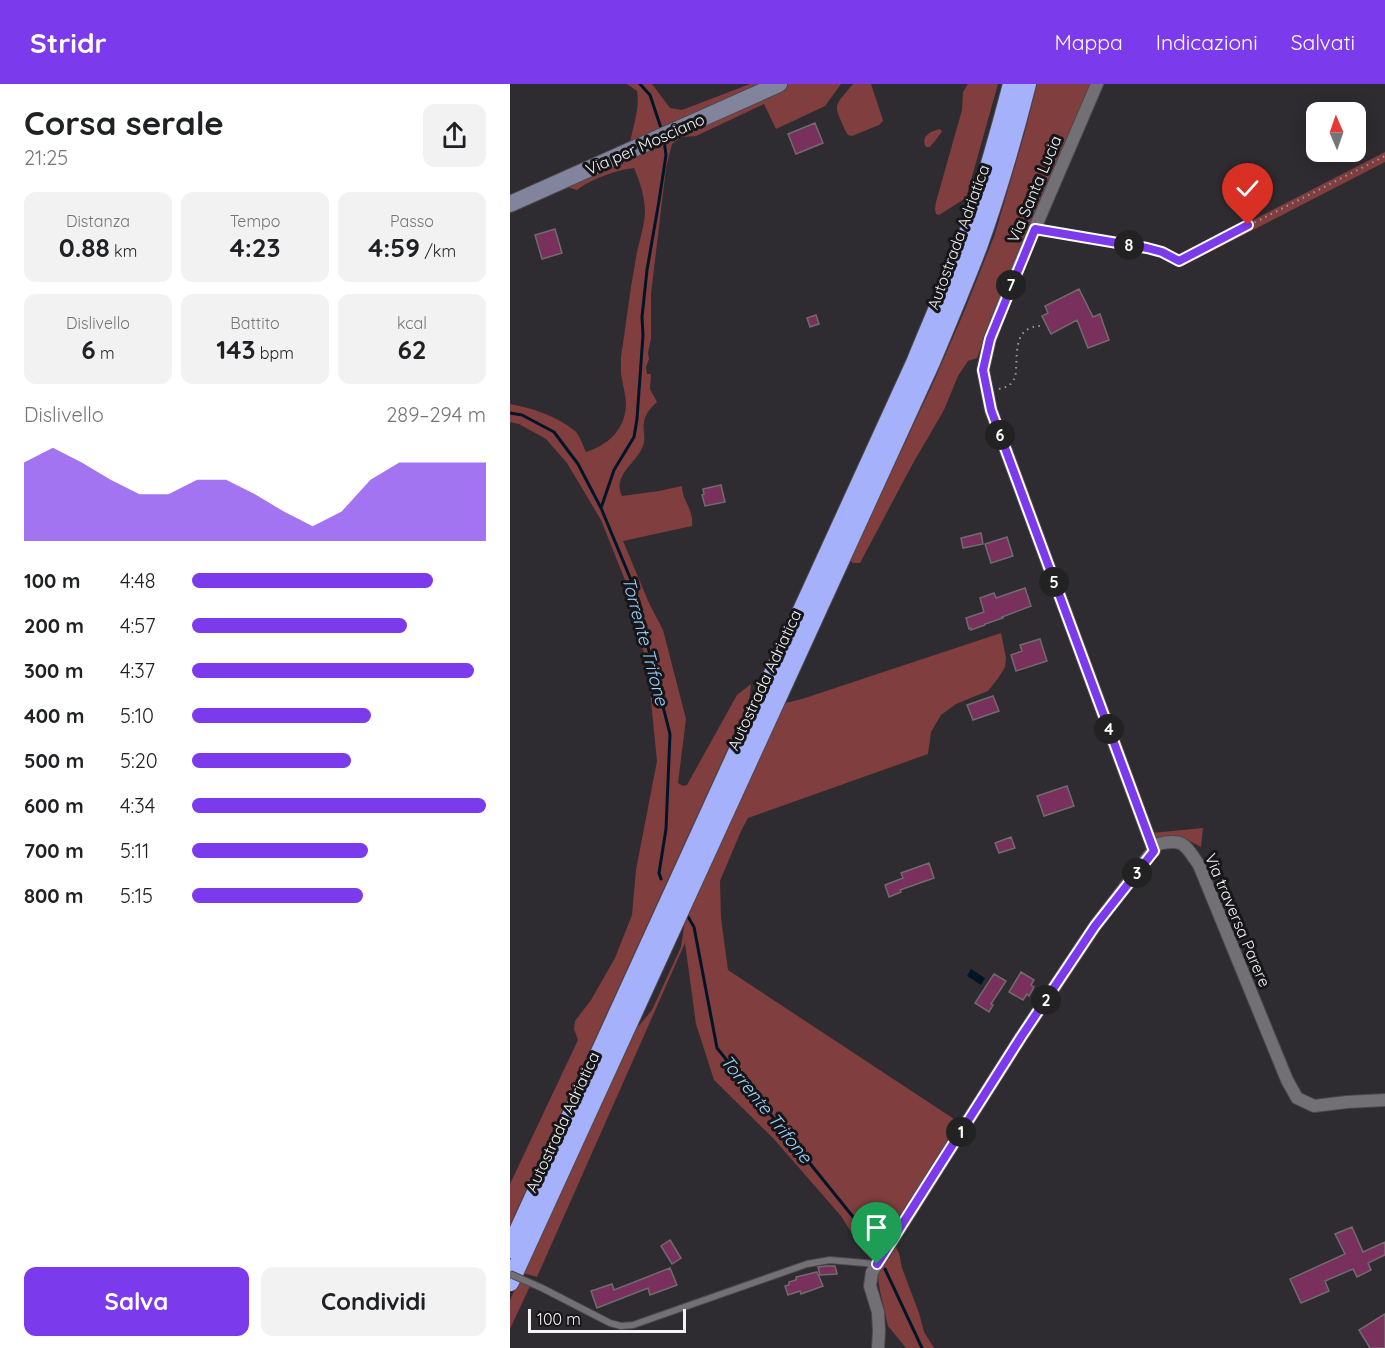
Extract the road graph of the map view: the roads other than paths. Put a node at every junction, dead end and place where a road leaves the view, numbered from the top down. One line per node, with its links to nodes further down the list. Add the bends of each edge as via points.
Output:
1 (779, 84): 5 (main road, Via per Mosciano)
2 (1012, 84): 8 (highway, Autostrada Adriatica, via 971,222 915,363)
3 (1027, 84): 11 (highway, Autostrada Adriatica, via 986,222 931,362)
4 (1097, 84): 6 (street, Via Santa Lucia, via 990,339 983,370 991,410)
5 (510, 204)
6 (1154, 851): 7 (street, Via traversa Parere, via 1158,844 1173,841 1186,846 1199,865 1297,1098 1314,1106); 9 (street, via 1095,926)
7 (1385, 1100)
8 (510, 1249)
9 (877, 1264): 10 (lane, bridge, via 830,1260 807,1264 621,1326); 12 (street, via 870,1286 878,1312)
10 (510, 1274)
11 (510, 1282)
12 (878, 1348)

